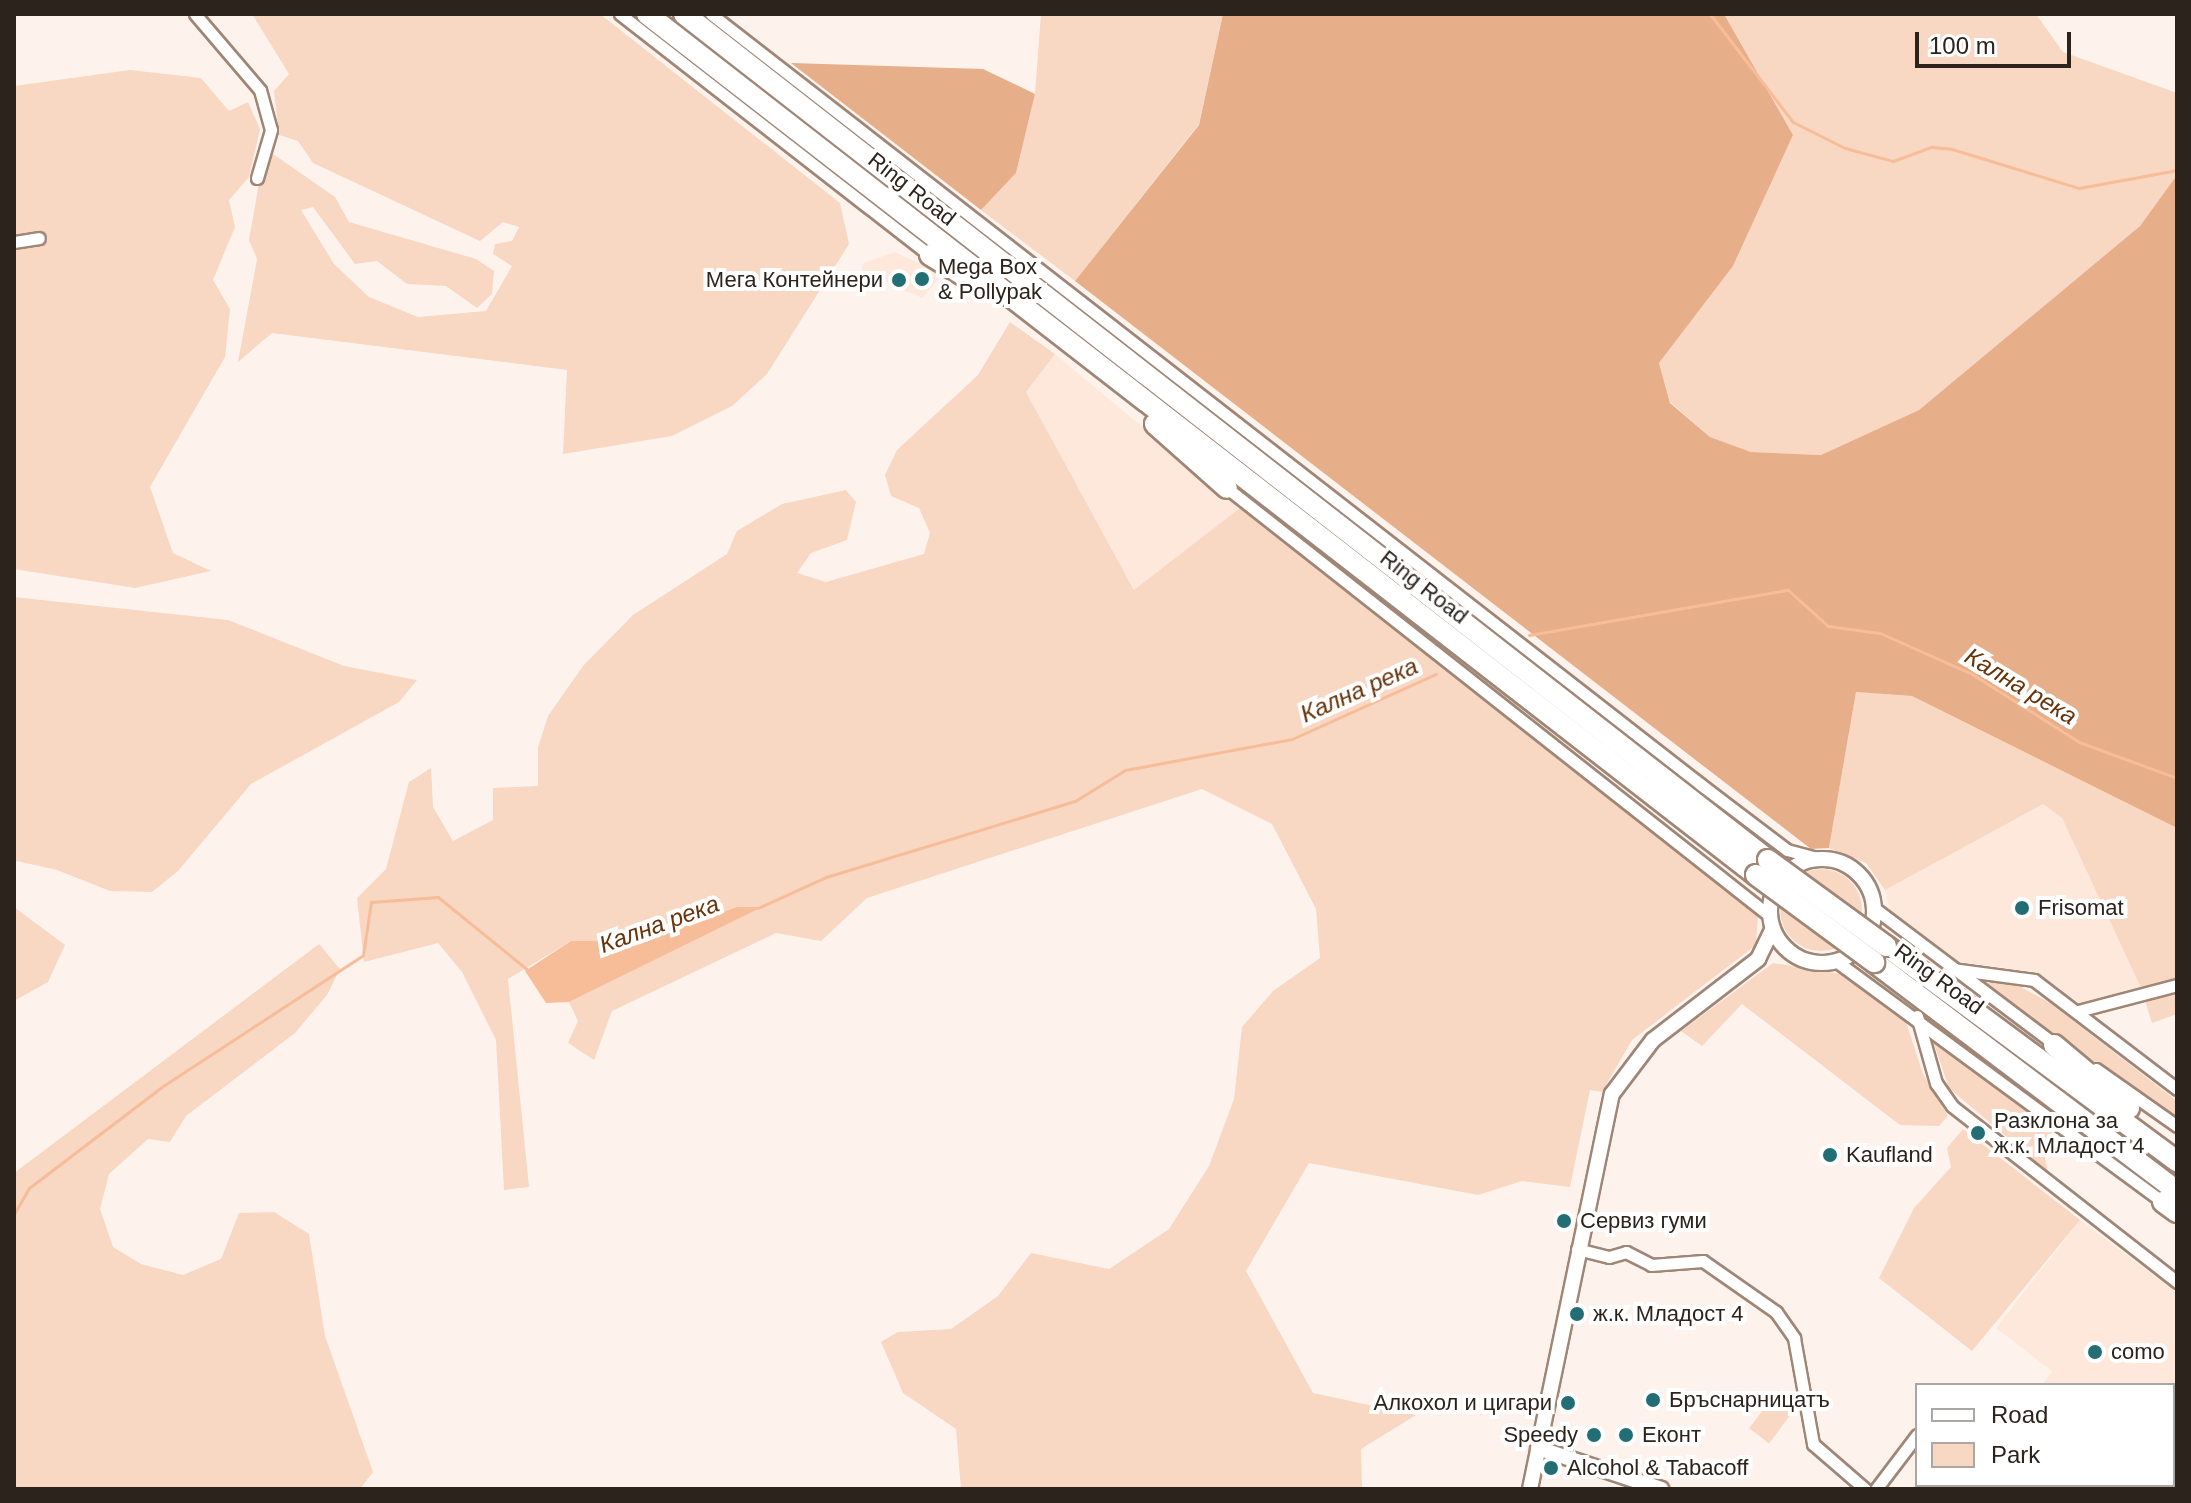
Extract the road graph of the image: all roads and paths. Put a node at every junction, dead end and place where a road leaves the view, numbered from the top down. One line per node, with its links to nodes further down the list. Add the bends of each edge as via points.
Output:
1 (195, 14): 6 (street, via 260,90 271,130)
2 (620, 14): 9 (street, Ring Road)
3 (647, 14): 10 (highway, Ring Road)
4 (711, 14): 13 (street, Ring Road)
5 (684, 15): 12 (highway, Ring Road)
6 (257, 178)
7 (39, 238): 8 (street)
8 (14, 242)
9 (930, 255): 10 (highway)
10 (1035, 316): 11 (highway, Ring Road)
11 (1103, 369): 14 (highway); 18 (highway, Ring Road)
12 (1242, 447): 13 (highway); 16 (highway, Ring Road)
13 (1295, 473): 15 (street, Ring Road)
14 (1227, 488): 20 (street)
15 (1360, 524): 16 (highway); 17 (street, Ring Road, via 1787,850)
16 (1395, 565): 18 (highway, Ring Road)
17 (1817, 858): 19 (street, via 1860,875); 20 (street, via 1786,873)
18 (1762, 868): 22 (highway, Ring Road, bridge)
19 (1874, 908): 24 (street, via 1864,942); 25 (street)
20 (1771, 922): 21 (street); 23 (street)
21 (1792, 953): 23 (street); 24 (street)
22 (1880, 954): 33 (highway, Ring Road); 34 (highway, Ring Road)
23 (1758, 959): 35 (street, via 1653,1040 1619,1077)
24 (1836, 961): 28 (street)
25 (1948, 968): 27 (street, via 2016,974); 29 (street)
26 (2177, 985): 27 (street)
27 (2078, 1011): 30 (street)
28 (1916, 1016): 34 (street); 36 (street, via 1936,1083 1952,1106)
29 (2054, 1045): 31 (street); 32 (highway)
30 (2177, 1089)
31 (2177, 1126)
32 (2177, 1151)
33 (2177, 1161)
34 (2172, 1202)
35 (1577, 1249): 38 (street); 41 (street, via 1609,1257 1626,1252 1651,1265 1703,1261 1776,1312 1794,1338 1813,1444)
36 (2177, 1282)
37 (1915, 1438): 42 (street)
38 (1538, 1448): 39 (street); 40 (street)
39 (1530, 1489)
40 (1661, 1489)
41 (1865, 1489)
42 (1876, 1489)

